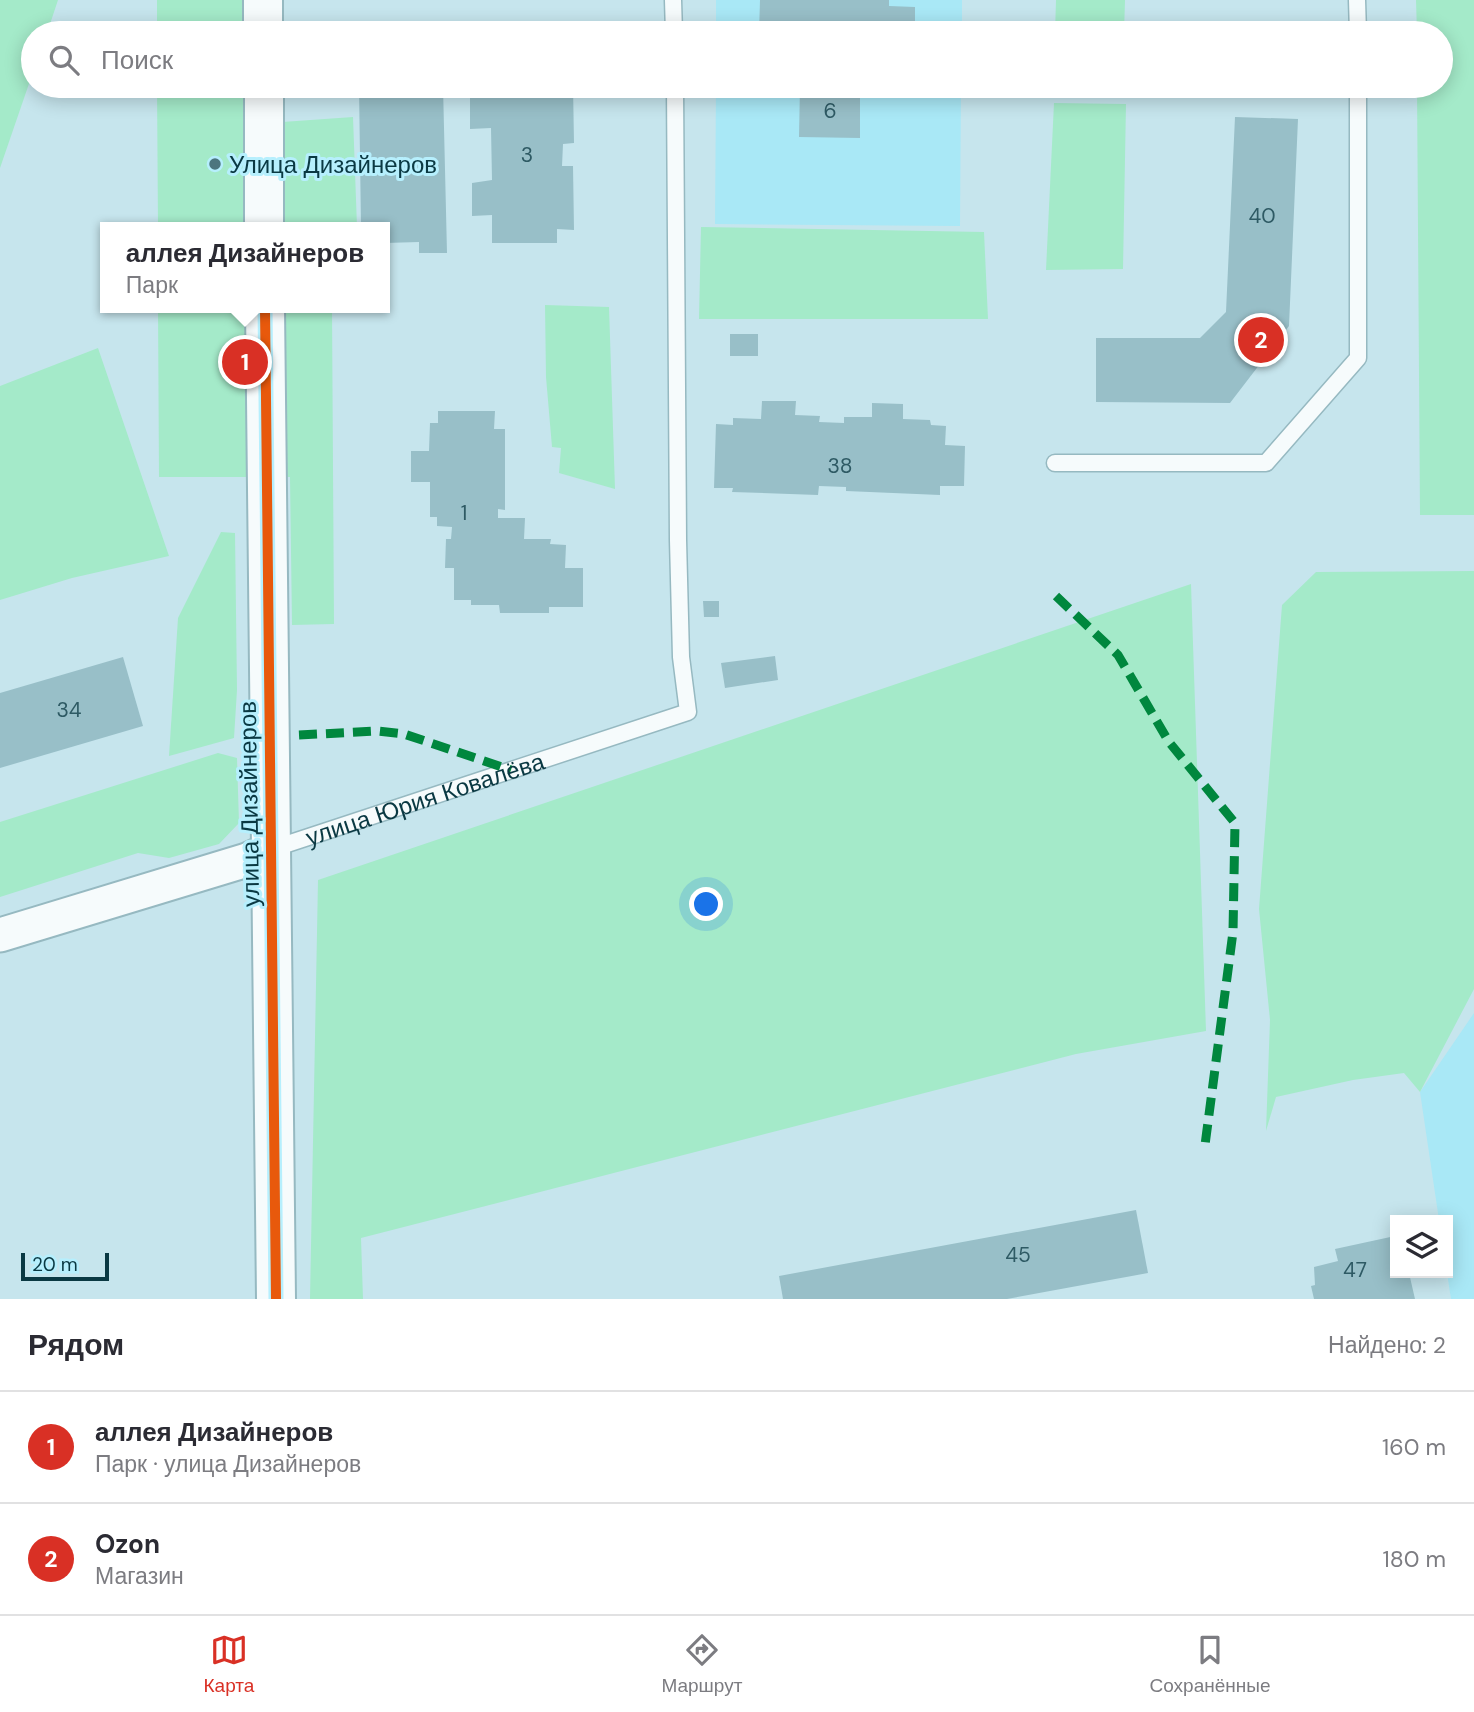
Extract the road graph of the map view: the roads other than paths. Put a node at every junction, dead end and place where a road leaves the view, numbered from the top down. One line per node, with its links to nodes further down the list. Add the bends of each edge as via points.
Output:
1 (673, 0): 3 (lane)
2 (1357, 0): 4 (lane)
3 (674, 21)
4 (1357, 21)
5 (264, 98): 8 (street)
6 (675, 98): 11 (lane, улица Юрия Ковалёва, via 678,553 681,657 688,712)
7 (1358, 98): 10 (lane, via 1358,358 1266,463)
8 (264, 222)
9 (265, 313): 11 (street, улица Дизайнеров)
10 (1055, 463)
11 (271, 849): 12 (street, улица Юрия Ковалёва); 13 (street, улица Дизайнеров)
12 (0, 935)
13 (276, 1299)

